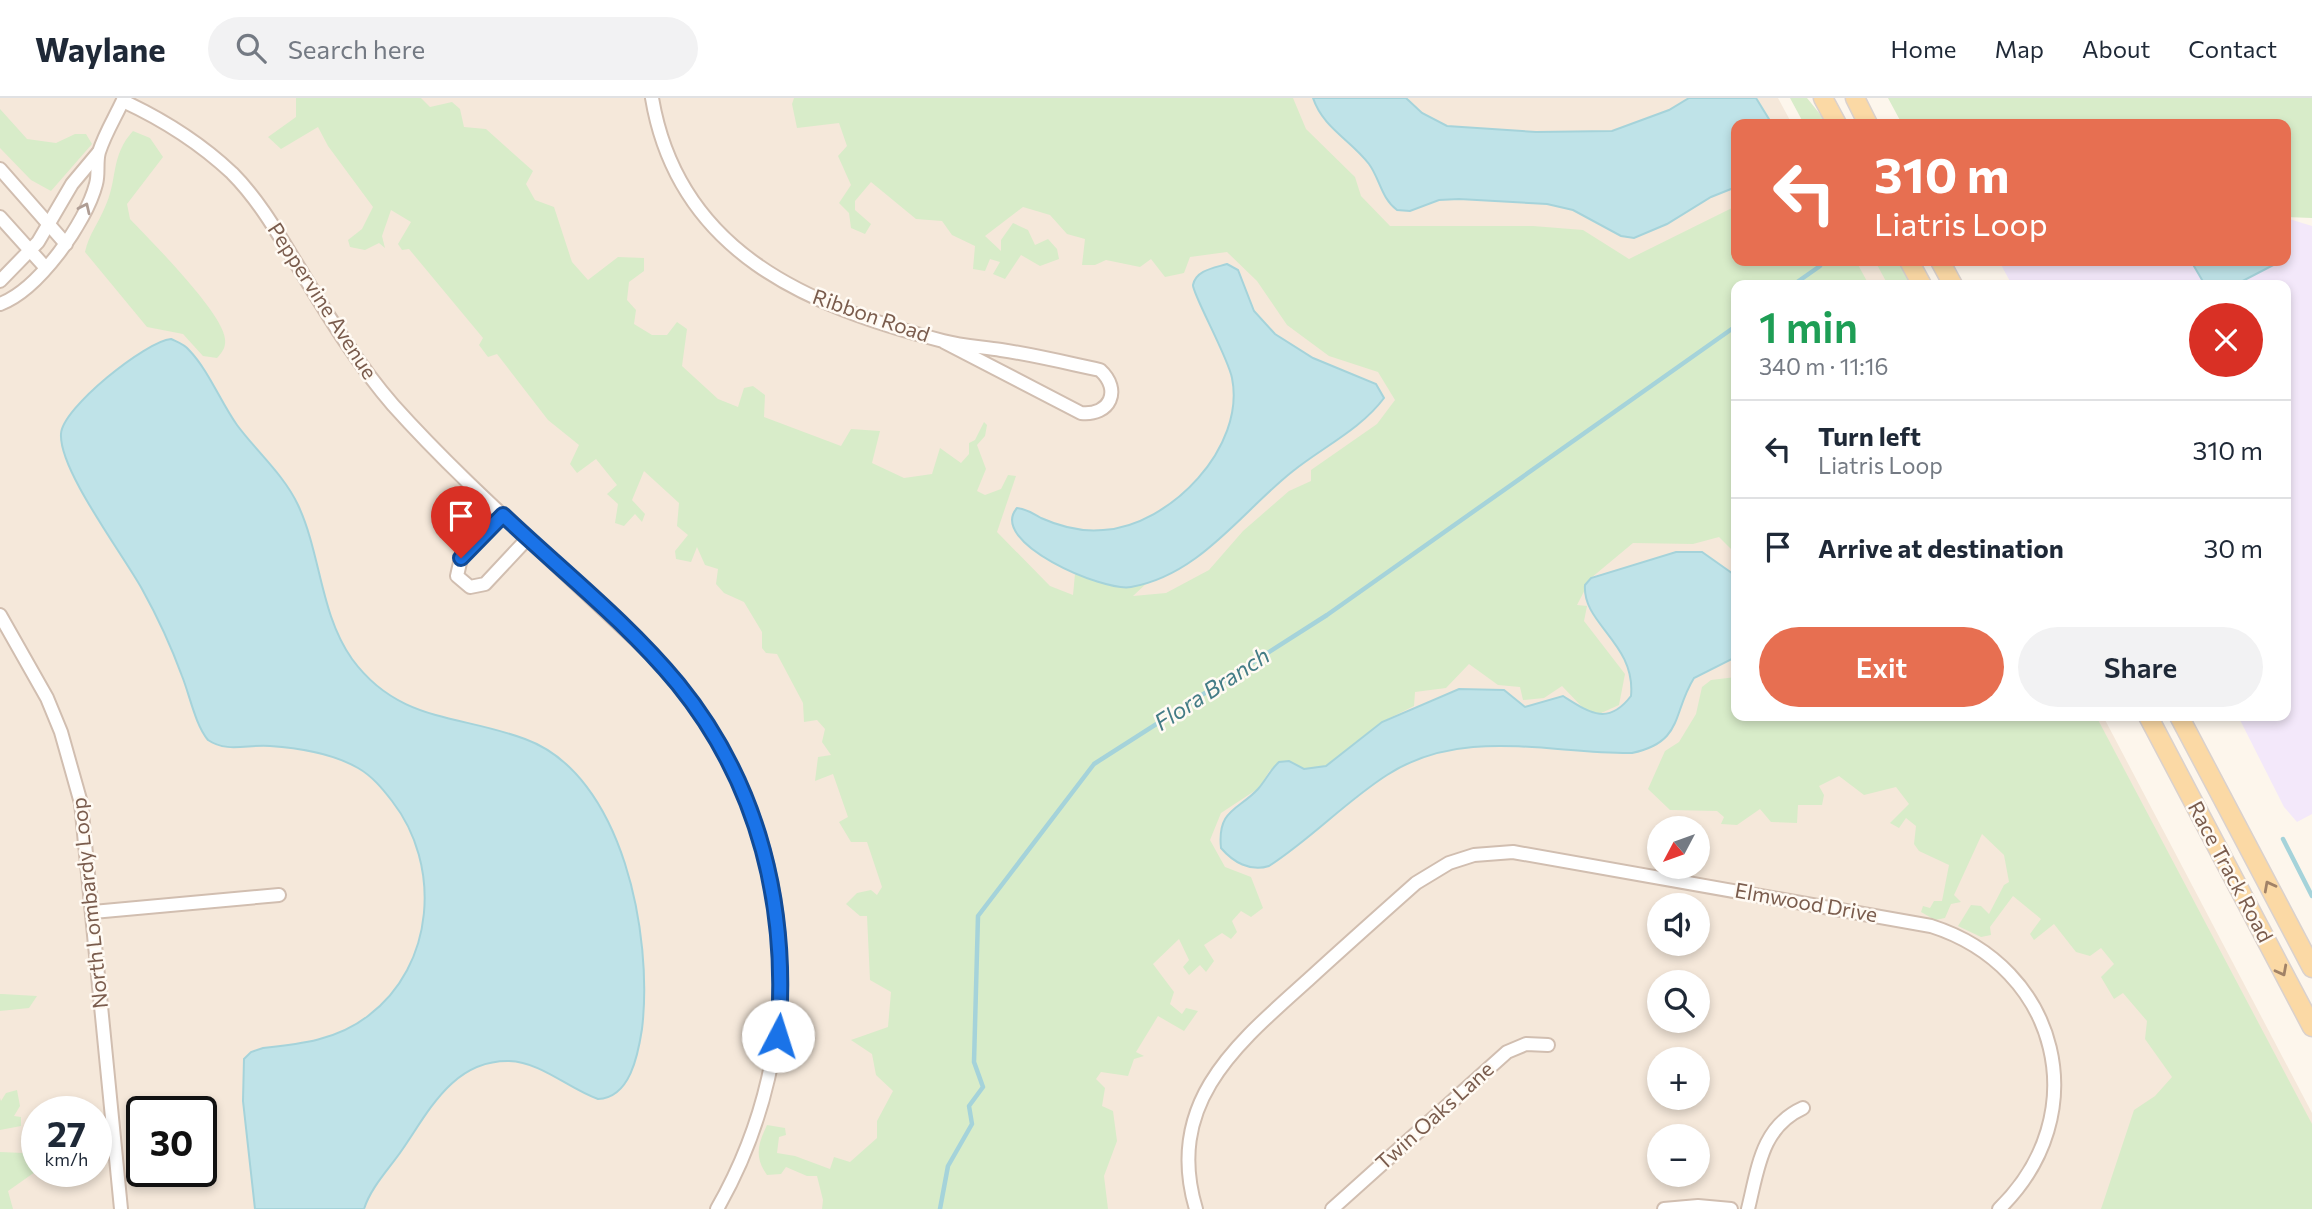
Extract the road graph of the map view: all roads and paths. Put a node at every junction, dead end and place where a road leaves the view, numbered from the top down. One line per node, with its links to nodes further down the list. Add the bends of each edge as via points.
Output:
1 (652, 98): 16 (street, Ribbon Road, via 668,157 681,184 713,229 735,250 817,300)
2 (1824, 98): 5 (main road)
3 (1855, 98): 6 (main road)
4 (124, 100): 7 (street); 17 (street, Peppervine Avenue, via 183,132 234,176 258,203 362,367 393,405)
5 (1834, 119)
6 (1866, 119)
7 (98, 153): 10 (street, via 72,184); 11 (street, one-way to 7, via 96,184)
8 (0, 169): 10 (street)
9 (0, 217): 12 (street)
10 (49, 225): 11 (street); 12 (street)
11 (65, 244): 13 (street)
12 (34, 247): 13 (street); 14 (street)
13 (50, 262): 15 (street, via 12,300)
14 (0, 281)
15 (0, 304)
16 (944, 342): 16 (street, Ribbon Road, via 1101,370 1109,378 1113,396 1098,412 1081,413)
17 (503, 515): 18 (street, Peppervine Avenue); 18 (street, via 457,565 463,584 485,584)
18 (528, 538): 31 (street, Peppervine Avenue, via 678,684 734,772 763,846 778,916 778,1036 760,1114)
19 (0, 615): 25 (street, North Lombardy Loop, via 47,698 72,767 87,839)
20 (2151, 721): 22 (main road, Race Track Road)
21 (2182, 721): 23 (main road, Race Track Road)
22 (2189, 792): 23 (main road); 27 (main road, Race Track Road, one-way to 27)
23 (2227, 806): 26 (main road, Race Track Road, one-way to 23)
24 (279, 895): 25 (street)
25 (93, 912): 30 (street, North Lombardy Loop)
26 (2312, 968)
27 (2312, 1027)
28 (1548, 1045): 33 (street, Twin Oaks Lane, via 1526,1044 1507,1052)
29 (1803, 1108): 36 (street, via 1784,1119 1764,1144)
30 (121, 1209)
31 (717, 1209)
32 (1196, 1209): 37 (street, Elmwood Drive, via 1189,1172 1194,1124 1211,1080 1238,1043 1426,875 1449,863 1500,852 1931,926 1990,956 2016,980 2041,1021 2055,1086 2043,1149 2024,1182)
33 (1332, 1209)
34 (1664, 1209): 35 (street)
35 (1731, 1209)
36 (1748, 1209)
37 (1999, 1209)

